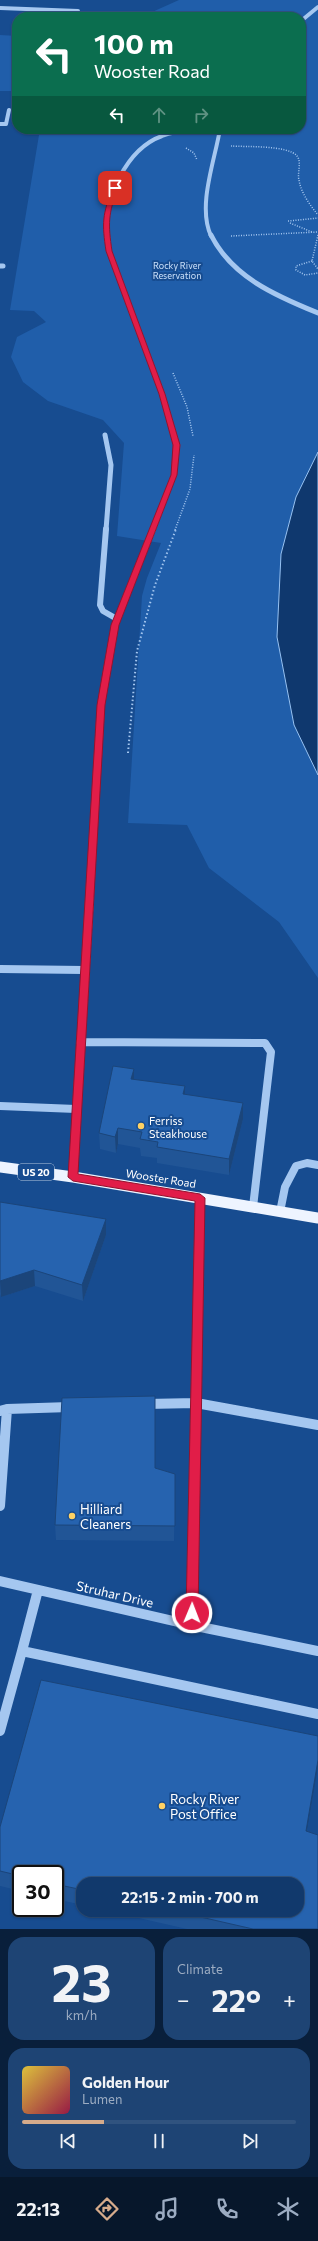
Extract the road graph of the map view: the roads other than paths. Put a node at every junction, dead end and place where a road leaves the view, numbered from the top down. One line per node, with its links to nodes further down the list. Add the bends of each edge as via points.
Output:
1 (318, 7): 4 (street)
2 (0, 8): 3 (street)
3 (78, 11)
4 (306, 17)
5 (9, 110): 6 (street, via 6,124)
6 (0, 124)
7 (177, 134): 11 (street, via 153,140 139,152 124,172 107,209 109,251 162,394 177,445 174,475)
8 (219, 134): 9 (street, via 205,209 213,239 222,254 240,272 265,290)
9 (318, 313)
10 (105, 435): 11 (street, via 111,465 100,605)
11 (117, 619): 13 (street, via 101,705)
12 (0, 969): 13 (street)
13 (84, 970): 14 (street)
14 (80, 1042): 16 (street); 21 (street, via 264,1043 271,1052)
15 (0, 1106): 16 (street)
16 (76, 1109): 19 (street)
17 (318, 1165): 22 (street, via 307,1163 296,1166 285,1187)
18 (0, 1167): 19 (main road, Wooster Road / US 20)
19 (73, 1177): 20 (main road, Wooster Road / US 20)
20 (200, 1198): 21 (main road, Wooster Road / US 20); 24 (street)
21 (253, 1207): 22 (main road, Wooster Road / US 20)
22 (280, 1212): 23 (main road, Wooster Road / US 20)
23 (318, 1218)
24 (196, 1403): 25 (street); 28 (street); 32 (street)
25 (133, 1405)
26 (78, 1406): 27 (street)
27 (4, 1410): 29 (street)
28 (318, 1425)
29 (0, 1506)
30 (0, 1581): 31 (street, Struhar Drive)
31 (38, 1590): 32 (street, Struhar Drive); 33 (street)
32 (191, 1625): 34 (street, Struhar Drive)
33 (22, 1651): 35 (street); 36 (street)
34 (318, 1651)
35 (318, 1714)
36 (0, 1731)

